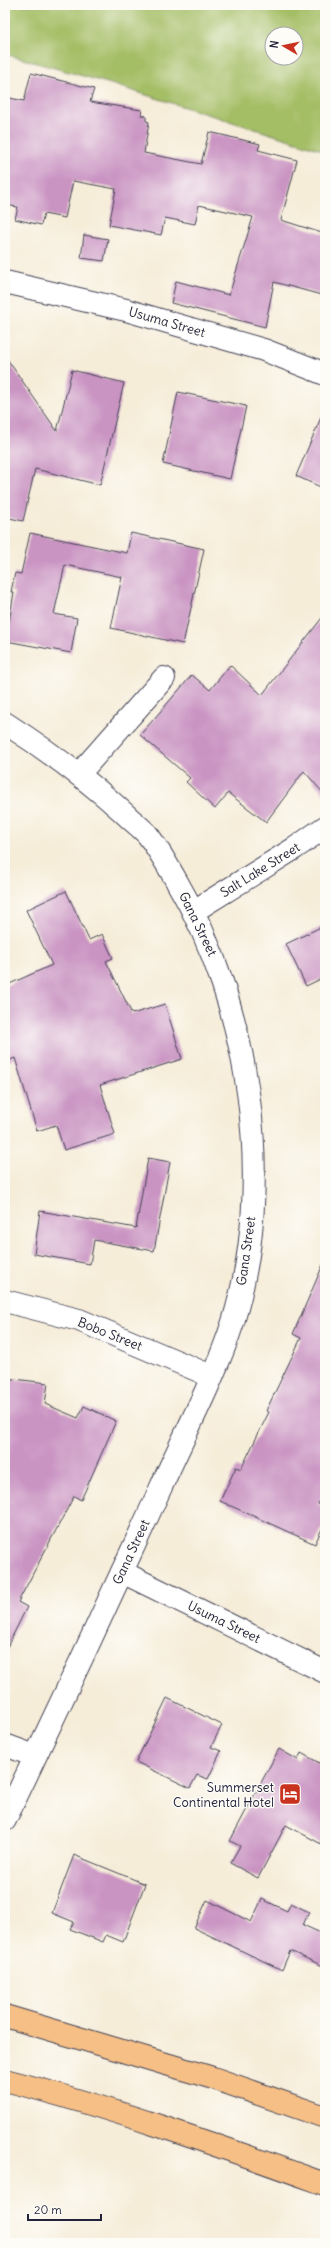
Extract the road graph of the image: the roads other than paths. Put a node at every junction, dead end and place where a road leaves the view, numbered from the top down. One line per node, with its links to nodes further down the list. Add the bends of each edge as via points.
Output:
1 (5, 282): 2 (street, Usuma Street, via 126,310 264,350)
2 (325, 374)
3 (164, 678): 5 (street)
4 (5, 722): 5 (street, Gana Street)
5 (79, 774): 7 (street, Gana Street, via 147,834)
6 (325, 827): 7 (street, Salt Lake Street)
7 (194, 911): 9 (street, Gana Street, via 216,962 231,1011 253,1126 254,1175 245,1274 233,1322)
8 (5, 1301): 9 (street, Bobo Street, via 79,1320)
9 (211, 1376): 10 (street, Gana Street)
10 (122, 1572): 11 (street, Usuma Street); 13 (street, Gana Street)
11 (325, 1672)
12 (5, 1745): 13 (street)
13 (36, 1756): 14 (street, Gana Street)
14 (5, 1820)
15 (5, 2016): 19 (main road, via 213,2078)
16 (5, 2080): 17 (main road)
17 (40, 2090): 18 (main road); 20 (main road, via 193,2136)
18 (5, 2091)
19 (325, 2117)
20 (325, 2184)

